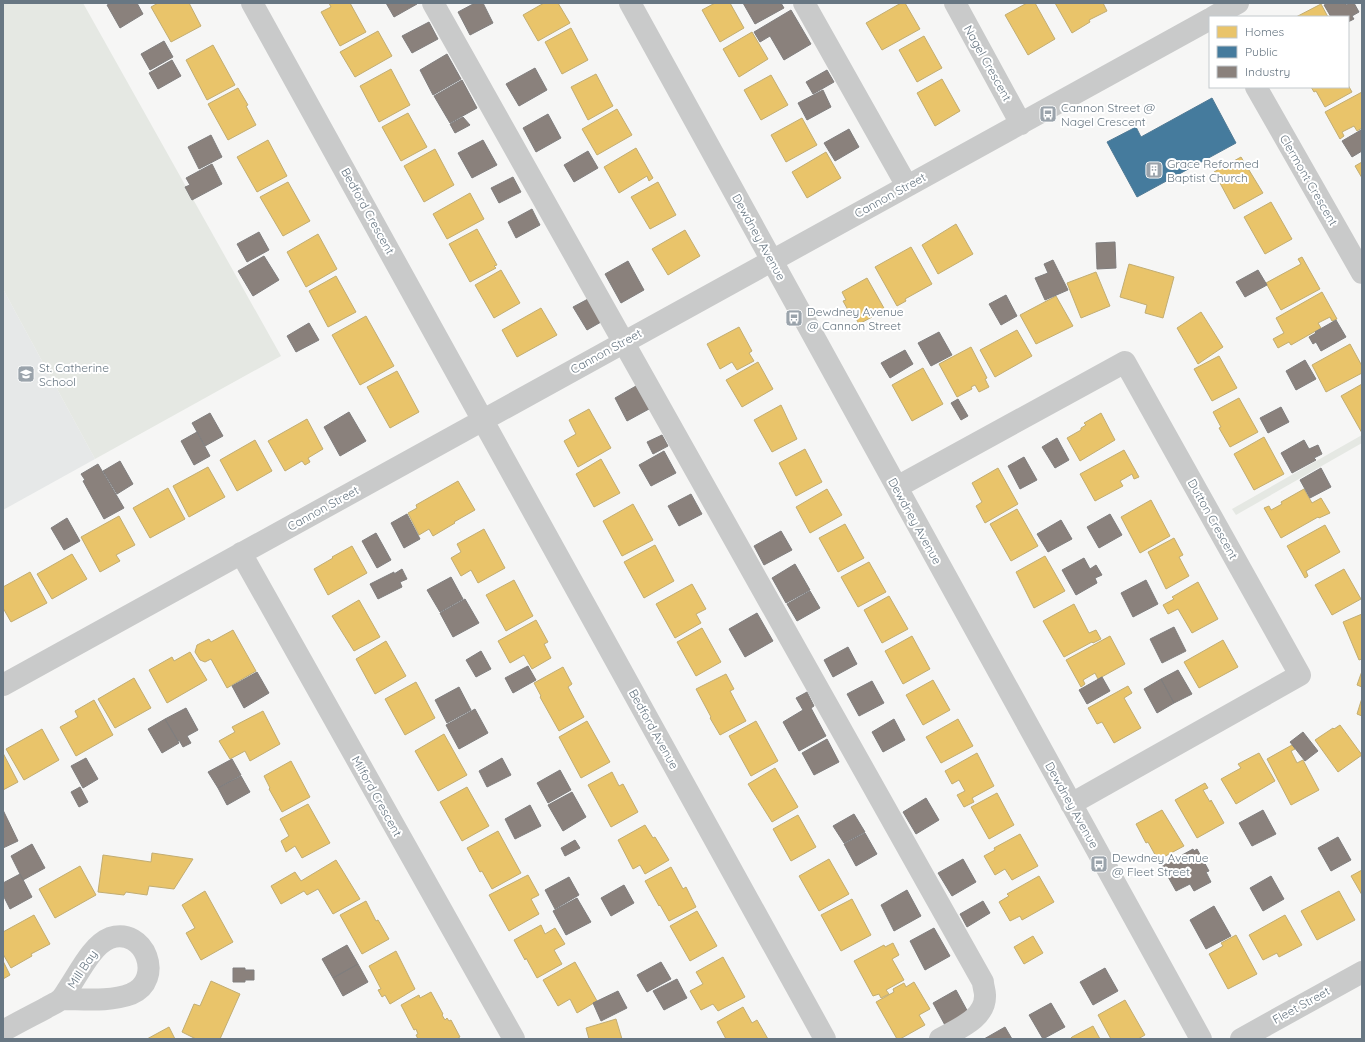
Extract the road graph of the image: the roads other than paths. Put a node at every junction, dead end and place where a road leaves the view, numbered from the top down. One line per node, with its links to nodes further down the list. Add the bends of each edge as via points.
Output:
1 (252, 3): 15 (street, Bedford Crescent)
2 (433, 3): 14 (street)
3 (630, 3): 12 (street, Dewdney Avenue)
4 (804, 3): 11 (street)
5 (955, 3): 10 (street, Nagel Crescent)
6 (1238, 3): 7 (street, Cannon Street)
7 (1216, 16)
8 (1209, 20): 10 (street, Cannon Street)
9 (1257, 88): 13 (street, Clermont Crescent)
10 (1021, 124): 11 (street, Cannon Street)
11 (906, 186): 12 (street, Cannon Street)
12 (771, 260): 14 (street, Cannon Street); 16 (street, Dewdney Avenue)
13 (1362, 273)
14 (623, 342): 15 (street, Cannon Street); 25 (street, via 983,982 985,996 982,1008 975,1019)
15 (483, 420): 17 (street, Cannon Street); 24 (street, Bedford Avenue)
16 (897, 487): 19 (street, Dewdney Avenue); 19 (street, Dutton Crescent, via 1125,362 1300,675)
17 (241, 554): 18 (street, Cannon Street); 23 (street, Milford Crescent)
18 (3, 685)
19 (1071, 804): 26 (street, Dewdney Avenue)
20 (1362, 972): 27 (street, Fleet Street)
21 (62, 999): 22 (street, Mill Bay)
22 (3, 1031)
23 (514, 1039)
24 (825, 1039)
25 (940, 1039)
26 (1201, 1039)
27 (1241, 1039)

